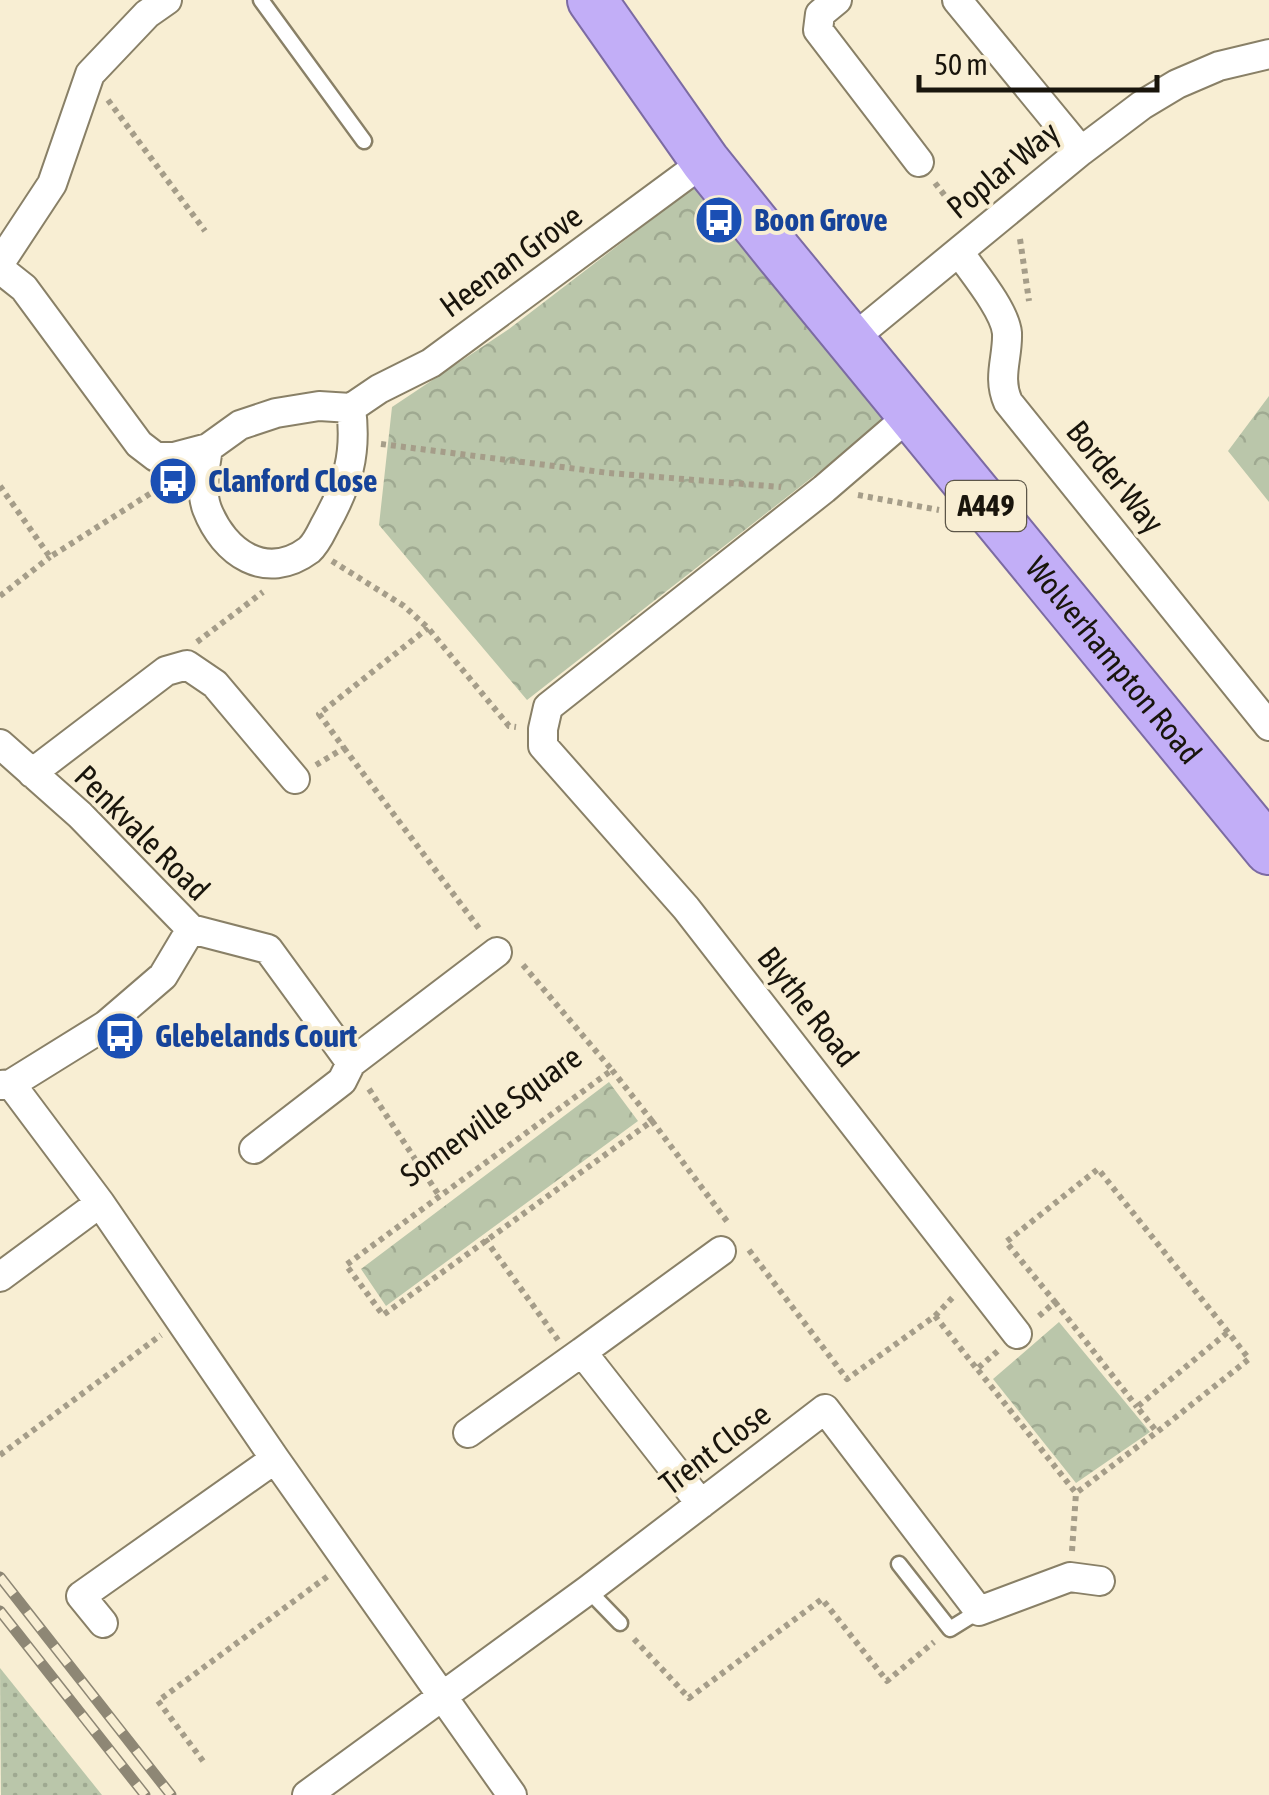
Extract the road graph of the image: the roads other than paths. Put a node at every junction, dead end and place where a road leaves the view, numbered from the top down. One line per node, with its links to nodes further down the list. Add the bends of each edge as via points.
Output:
1 (167, 0): 12 (street, via 90,74 52,184)
2 (261, 0): 7 (lane)
3 (592, 0): 9 (highway, Wolverhampton Road / A449)
4 (838, 0): 10 (street, via 820,14 818,30)
5 (956, 0): 8 (street)
6 (1269, 54): 8 (street, Poplar Way, via 1177,84)
7 (364, 141)
8 (1081, 151): 11 (street, Poplar Way)
9 (705, 161): 13 (highway, Wolverhampton Road / A449); 14 (street, Heenan Grove, via 431,363)
10 (919, 162)
11 (968, 244): 13 (street, Poplar Way); 17 (street, Border Way, via 1004,320 1000,386 1008,402)
12 (0, 266): 16 (street, via 24,288 140,444 156,457)
13 (850, 341): 15 (highway, Wolverhampton Road / A449)
14 (351, 408): 16 (street, via 276,413 240,425); 16 (street, via 355,441 343,492 312,548 283,564 247,559 231,548 206,507)
15 (910, 416): 21 (highway, Wolverhampton Road / A449); 30 (street, Blythe Road, via 548,707 543,746 686,908)
16 (208, 448)
17 (1269, 726)
18 (0, 744): 19 (street, Penkvale Road)
19 (32, 774): 20 (street, via 166,672 188,665 215,684); 22 (street, Penkvale Road)
20 (294, 778)
21 (1269, 850)
22 (190, 929): 24 (street, via 268,949); 25 (street, Penkvale Road, via 163,976 106,1025)
23 (497, 952): 24 (street)
24 (351, 1063): 26 (street, via 342,1081)
25 (5, 1084): 27 (street, Penkvale Road)
26 (254, 1149)
27 (100, 1203): 29 (street); 33 (street, Penkvale Road)
28 (721, 1251): 31 (street)
29 (0, 1277)
30 (1017, 1334)
31 (577, 1356): 32 (street); 34 (street)
32 (468, 1433)
33 (275, 1459): 39 (street, via 80,1596); 41 (street, Penkvale Road)
34 (701, 1504): 37 (street, Trent Close); 38 (street, Trent Close, via 825,1409)
35 (899, 1564): 38 (lane, via 950,1629)
36 (1100, 1581): 38 (street, via 1070,1577)
37 (588, 1590): 40 (lane); 41 (street, Trent Close)
38 (979, 1611)
39 (103, 1623)
40 (620, 1623)
41 (441, 1696): 42 (street); 43 (street, Penkvale Road)
42 (307, 1795)
43 (512, 1795)

